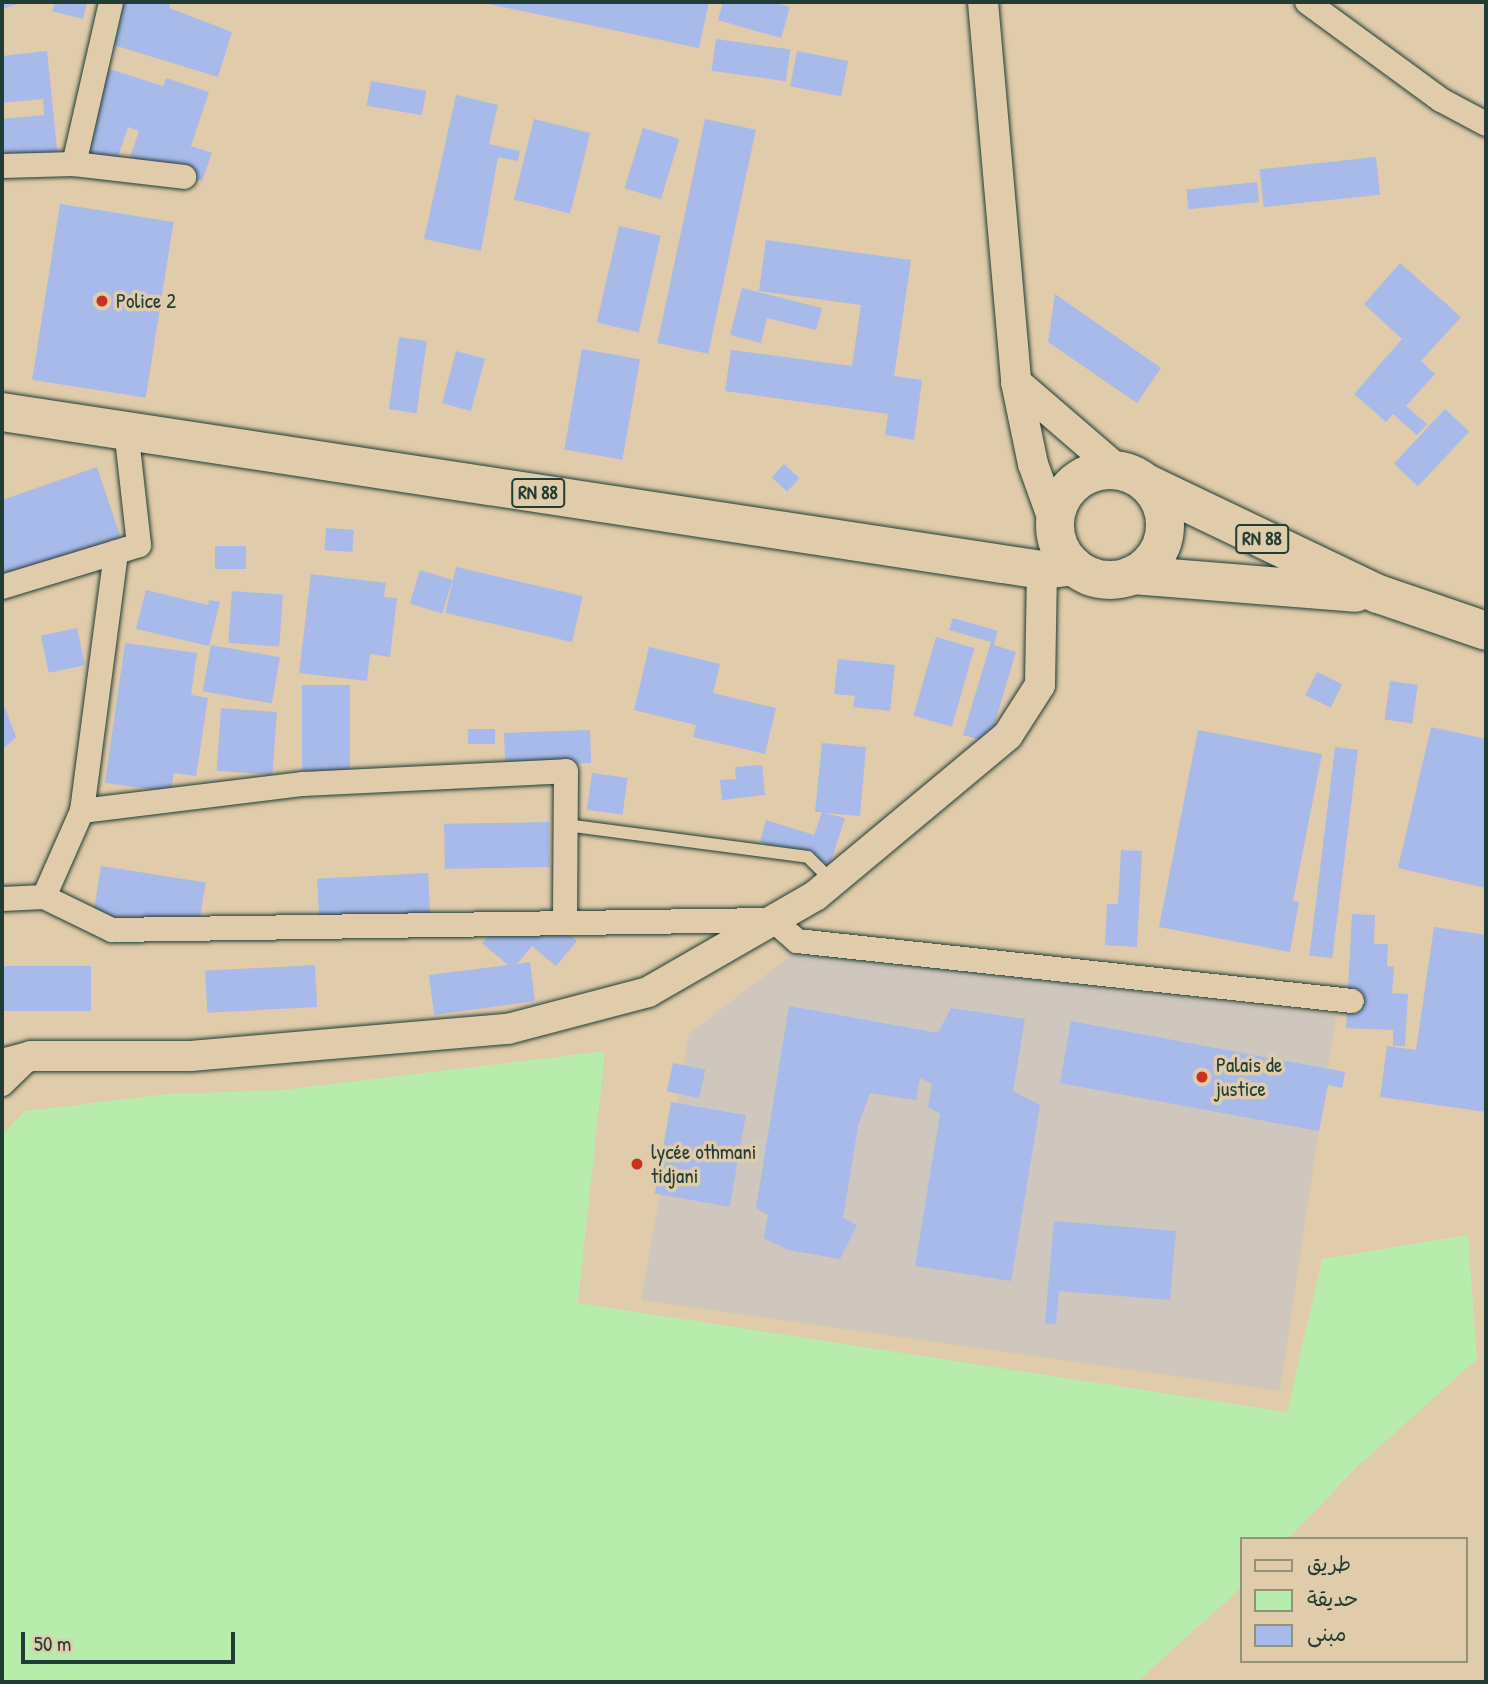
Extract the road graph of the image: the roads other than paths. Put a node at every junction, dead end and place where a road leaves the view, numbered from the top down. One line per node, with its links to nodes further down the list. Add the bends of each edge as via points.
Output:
1 (111, 2): 5 (street)
2 (984, 2): 8 (street)
3 (1307, 2): 4 (street, via 1441,100)
4 (1486, 124)
5 (74, 164): 6 (street); 7 (street)
6 (2, 166)
7 (184, 177)
8 (1016, 382): 11 (street); 12 (street, via 1033,464)
9 (11, 418): 10 (main road, RN 88)
10 (127, 429): 13 (street, via 139,545); 14 (main road, RN 88)
11 (1132, 476): 12 (main road, via 1102,470 1074,483 1057,509); 15 (main road, via 1163,509 1164,532 1157,554); 17 (main road, RN 88)
12 (1055, 525): 14 (main road, via 1063,555)
13 (116, 552): 16 (street); 19 (street)
14 (1058, 568): 15 (main road, via 1102,579); 21 (street, via 1040,685 1008,735)
15 (1133, 575): 17 (main road, RN 88)
16 (2, 587)
17 (1378, 594): 18 (main road, RN 88)
18 (1486, 631)
19 (82, 811): 20 (street, via 303,784 566,771); 22 (street)
20 (566, 825): 21 (lane, via 808,857); 25 (street)
21 (833, 882): 24 (street)
22 (44, 897): 23 (street); 25 (street, via 112,930)
23 (2, 899)
24 (773, 920): 25 (street); 26 (street, via 797,941); 27 (street, via 648,992 508,1029 191,1056)
25 (565, 923)
26 (1352, 1001)
27 (31, 1056): 28 (street); 29 (street)
28 (2, 1064)
29 (2, 1084)

